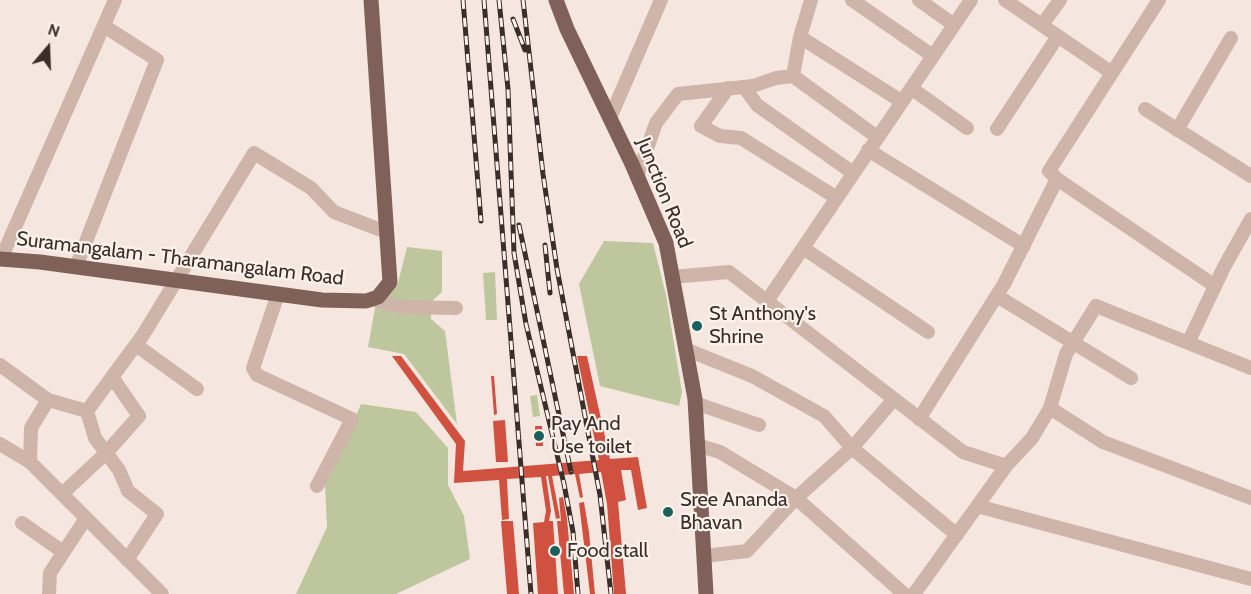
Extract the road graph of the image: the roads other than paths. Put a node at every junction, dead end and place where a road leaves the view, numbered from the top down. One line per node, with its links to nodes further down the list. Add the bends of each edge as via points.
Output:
1 (115, 0): 13 (street)
2 (371, 0): 38 (main road)
3 (556, 0): 26 (main road, Junction Road)
4 (661, 0): 26 (street)
5 (811, 0): 16 (street)
6 (852, 0): 18 (street)
7 (919, 0): 14 (street)
8 (971, 0): 14 (street)
9 (1005, 0): 12 (street)
10 (1060, 0): 12 (street)
11 (1159, 0): 19 (street)
12 (1042, 25): 15 (street)
13 (104, 26): 41 (street); 42 (street, via 157,60)
14 (954, 26): 18 (street)
15 (1058, 36): 19 (street); 28 (street)
16 (801, 37): 20 (street); 24 (street)
17 (1231, 38): 29 (street)
18 (933, 56): 23 (street)
19 (1112, 73): 35 (street, via 1049,171)
20 (793, 76): 21 (street); 30 (street)
21 (744, 87): 22 (street); 32 (street, via 757,105)
22 (728, 88): 34 (street, via 678,94 656,123); 36 (street, via 701,126 720,136 741,138)
23 (910, 88): 24 (street); 27 (street)
24 (901, 101): 30 (street)
25 (1145, 110): 29 (street)
26 (610, 118): 34 (main road, Junction Road)
27 (967, 128)
28 (997, 129)
29 (1177, 130): 33 (street)
30 (877, 137): 31 (street)
31 (868, 150): 32 (street); 39 (street)
32 (853, 173): 36 (street)
33 (1251, 176)
34 (638, 177): 43 (main road, Junction Road, via 666,243)
35 (1057, 179): 39 (street); 45 (street)
36 (837, 198): 40 (street)
37 (1251, 219): 45 (street)
38 (386, 232): 44 (street, via 334,212 311,188 254,153); 48 (main road, via 390,282 378,297)
39 (1024, 246): 47 (street)
40 (803, 248): 49 (street); 51 (street)
41 (1, 259): 42 (main road, Suramangalam - Tharamangalam Road)
42 (76, 267): 44 (main road, Suramangalam - Tharamangalam Road)
43 (672, 277): 49 (street, via 729,272); 55 (main road, Junction Road)
44 (176, 281): 46 (main road, Suramangalam - Tharamangalam Road); 54 (street)
45 (1215, 286): 52 (street)
46 (278, 294): 48 (main road, Suramangalam - Tharamangalam Road, via 322,300); 74 (street, via 253,368 257,375 352,420)
47 (997, 296): 53 (street); 66 (street)
48 (371, 299): 50 (street, via 399,306)
49 (767, 301): 61 (street)
50 (456, 308)
51 (928, 332)
52 (1188, 343): 53 (street, via 1096,306); 57 (street)
53 (1072, 344): 59 (street); 64 (street)
54 (136, 345): 58 (street); 60 (street)
55 (686, 349): 63 (main road, Junction Road); 70 (street, via 752,376 824,416)
56 (0, 365): 62 (street)
57 (1251, 368)
58 (112, 377): 65 (street); 71 (street, via 140,416)
59 (1131, 378)
60 (197, 389)
61 (894, 399): 66 (street); 70 (street)
62 (48, 400): 65 (street); 72 (street, via 31,428)
63 (695, 403): 67 (street); 69 (main road, Junction Road)
64 (1050, 408): 73 (street, via 1032,438); 77 (street, via 1103,442)
65 (87, 411): 71 (street, via 95,438)
66 (919, 419): 73 (street, via 963,452)
67 (759, 425)
68 (0, 444): 72 (street)
69 (697, 445): 76 (street, via 720,452); 83 (main road, Junction Road)
70 (852, 448): 76 (street); 81 (street)
71 (106, 453): 75 (street); 84 (street, via 128,491 157,514)
72 (30, 462): 75 (street)
73 (1006, 466): 78 (street)
74 (317, 486)
75 (62, 494): 79 (street)
76 (796, 498): 83 (street, via 747,551); 89 (street)
77 (1251, 498)
78 (977, 506): 81 (street); 85 (street)
79 (86, 518): 82 (street); 84 (street)
80 (22, 523): 82 (street)
81 (957, 535): 90 (street)
82 (63, 552): 86 (street, via 50,573)
83 (704, 556): 88 (main road, Junction Road)
84 (127, 560): 87 (street)
85 (1251, 579)
86 (49, 594)
87 (162, 594)
88 (706, 594)
89 (904, 594)
90 (914, 594)

